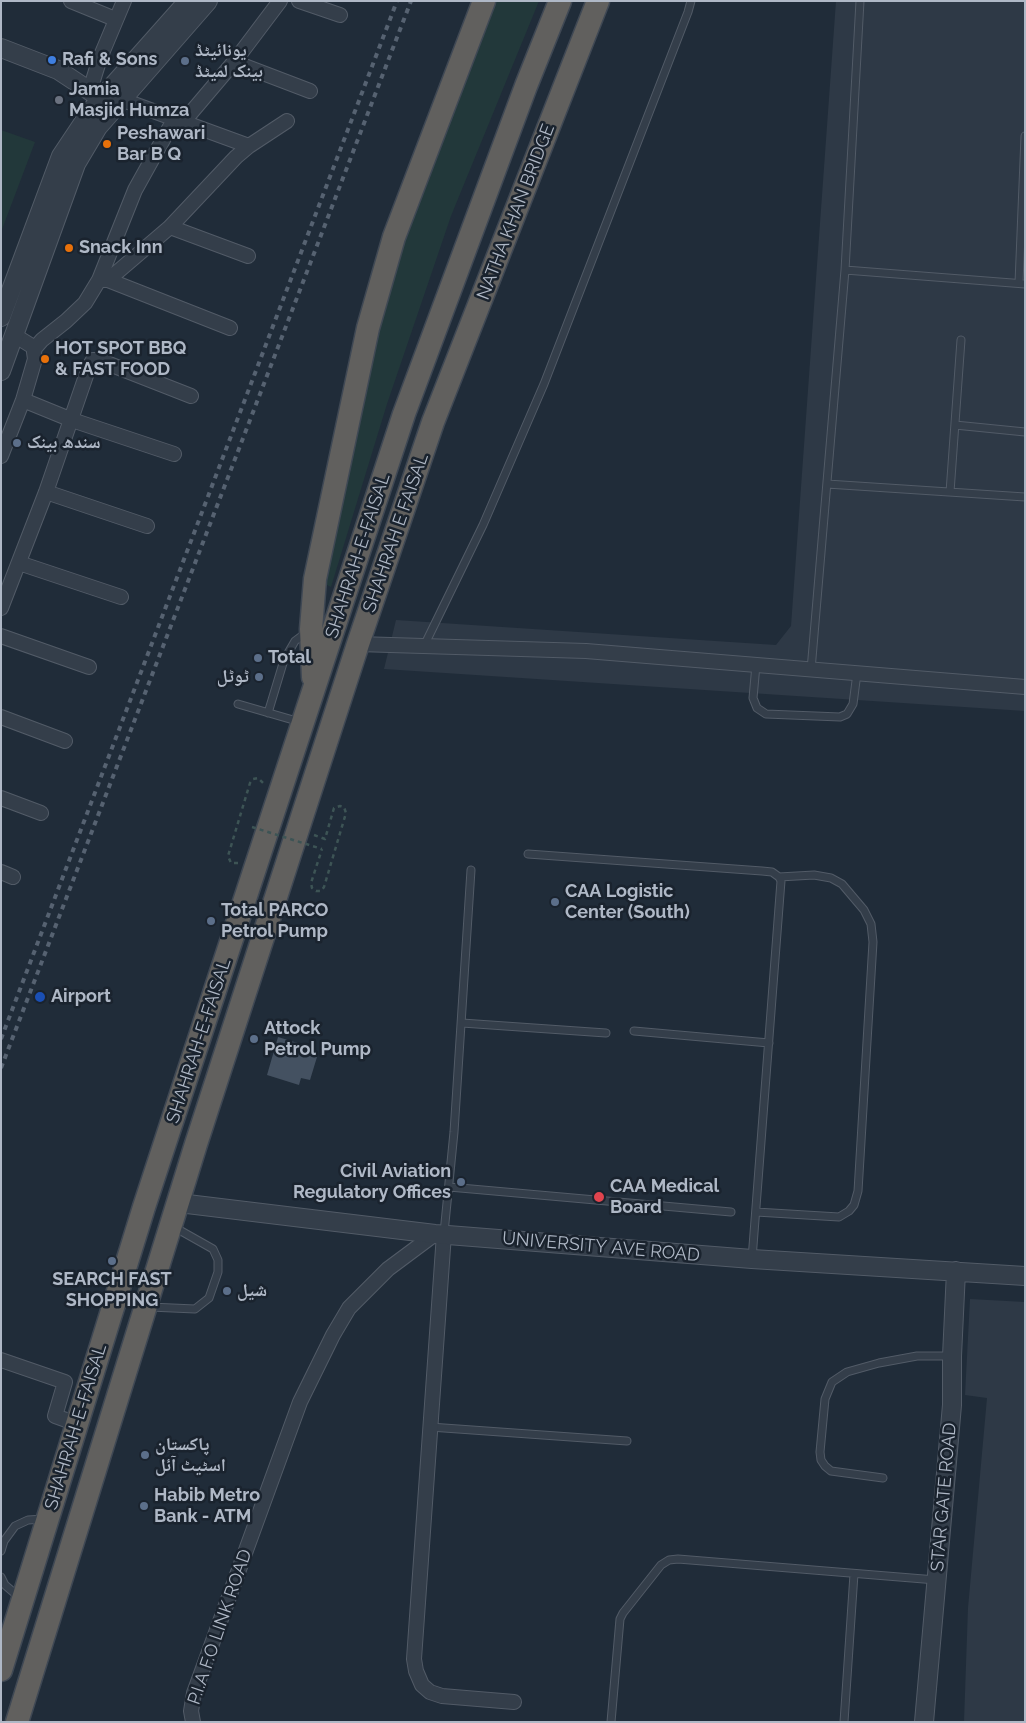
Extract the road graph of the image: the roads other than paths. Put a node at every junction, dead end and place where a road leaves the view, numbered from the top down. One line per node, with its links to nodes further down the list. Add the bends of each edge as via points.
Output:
1 (70, 1): 13 (street)
2 (124, 1): 13 (street)
3 (188, 1): 18 (street)
4 (208, 1): 18 (street)
5 (280, 1): 16 (street)
6 (299, 1): 12 (street)
7 (484, 1): 51 (highway, via 394,238 368,328 315,579)
8 (560, 1): 36 (highway, NATHA KHAN BRIDGE)
9 (598, 1): 38 (highway, NATHA KHAN BRIDGE)
10 (691, 1): 54 (lane, via 544,384 483,525)
11 (860, 1): 25 (lane)
12 (340, 15)
13 (115, 20): 18 (street, via 100,58)
14 (1, 48): 18 (street, via 58,70)
15 (1, 57): 18 (street, via 53,76)
16 (234, 62): 17 (street); 19 (street)
17 (310, 91)
18 (105, 104): 19 (street); 28 (street, via 61,156); 30 (street, via 98,127 76,164)
19 (179, 120): 22 (street); 26 (street, via 135,190)
20 (287, 121): 22 (street)
21 (1025, 136): 27 (lane)
22 (249, 146): 23 (street)
23 (170, 227): 24 (street); 26 (street)
24 (248, 256)
25 (845, 270): 27 (lane); 43 (lane)
26 (104, 280): 29 (street); 32 (street, via 85,303)
27 (1022, 283)
28 (1, 317)
29 (230, 328)
30 (14, 335): 32 (street); 33 (street)
31 (960, 340): 39 (lane)
32 (35, 348): 35 (street)
33 (1, 370)
34 (191, 396): 37 (street, via 93,360)
35 (23, 400): 37 (street); 42 (street)
36 (404, 414): 60 (highway, SHAHRAH-E-FAISAL)
37 (72, 420): 41 (street); 44 (street)
38 (433, 422): 53 (highway, SHAHRAH E FAISAL)
39 (955, 425): 40 (lane); 45 (lane)
40 (1025, 432)
41 (174, 454)
42 (1, 456)
43 (827, 484): 45 (lane); 57 (lane)
44 (46, 492): 47 (street); 48 (street)
45 (950, 492): 46 (lane)
46 (1025, 497)
47 (147, 526)
48 (19, 563): 49 (street); 50 (street)
49 (121, 597)
50 (1, 608)
51 (311, 629): 60 (highway); 62 (lane, via 290,648)
52 (1, 636): 56 (street)
53 (358, 644): 54 (street); 76 (highway, SHAHRAH-E-FAISAL)
54 (424, 646): 55 (street, via 586,652)
55 (756, 665): 57 (street); 58 (lane, via 753,698 757,708 766,714 840,717 847,714 853,704)
56 (88, 667)
57 (812, 670): 58 (street)
58 (857, 673): 59 (street)
59 (1025, 687)
60 (313, 693): 64 (highway, SHAHRAH-E-FAISAL)
61 (238, 704): 62 (lane)
62 (268, 713): 64 (lane)
63 (1, 717): 65 (street)
64 (303, 723): 87 (highway, SHAHRAH-E-FAISAL, via 144,1207)
65 (65, 741)
66 (1, 798): 67 (street)
67 (41, 813)
68 (528, 854): 70 (lane, via 762,871)
69 (471, 870): 71 (lane)
70 (779, 877): 74 (lane); 78 (lane, via 814,875 831,878 842,884 864,910 871,924 858,1190 854,1206 839,1217)
71 (462, 1023): 73 (lane); 75 (lane)
72 (634, 1031): 74 (lane)
73 (606, 1033)
74 (768, 1043): 78 (lane)
75 (448, 1187): 77 (lane); 80 (lane)
76 (179, 1204): 79 (highway, SHAHRAH-E-FAISAL); 80 (street, UNIVERSITY AVE ROAD)
77 (731, 1212)
78 (756, 1212): 81 (lane)
79 (172, 1225): 84 (highway, SHAHRAH-E-FAISAL); 84 (lane, via 213,1249 218,1260 218,1272 209,1298 195,1309)
80 (440, 1234): 81 (street, UNIVERSITY AVE ROAD); 88 (street); 100 (street, P.I.A F.O LINK ROAD, via 388,1268 349,1308 308,1385 194,1693)
81 (752, 1259): 82 (street, UNIVERSITY AVE ROAD)
82 (956, 1271): 83 (street, UNIVERSITY AVE ROAD); 85 (street, STAR GATE ROAD)
83 (1025, 1276)
84 (146, 1307): 99 (highway, SHAHRAH-E-FAISAL)
85 (952, 1356): 90 (lane, via 917,1356 879,1363 848,1372 832,1382 825,1399 820,1452 825,1466 831,1470); 95 (street, STAR GATE ROAD, via 952,1405)
86 (1, 1360): 87 (street, via 66,1382 55,1416)
87 (77, 1424): 91 (highway, SHAHRAH-E-FAISAL)
88 (430, 1427): 89 (lane); 98 (street, via 414,1659 416,1671 422,1685 442,1696)
89 (627, 1441)
90 (883, 1478)
91 (48, 1519): 92 (lane, via 28,1520 15,1526); 96 (highway, SHAHRAH-E-FAISAL)
92 (1, 1551)
93 (854, 1574): 95 (lane); 101 (lane, via 669,1560 661,1565 620,1619); 102 (lane)
94 (1, 1577): 96 (lane)
95 (936, 1580): 103 (street, STAR GATE ROAD)
96 (23, 1601): 97 (highway, SHAHRAH-E-FAISAL)
97 (1, 1670)
98 (514, 1702)
99 (17, 1722)
100 (193, 1722)
101 (611, 1722)
102 (844, 1722)
103 (924, 1722)

